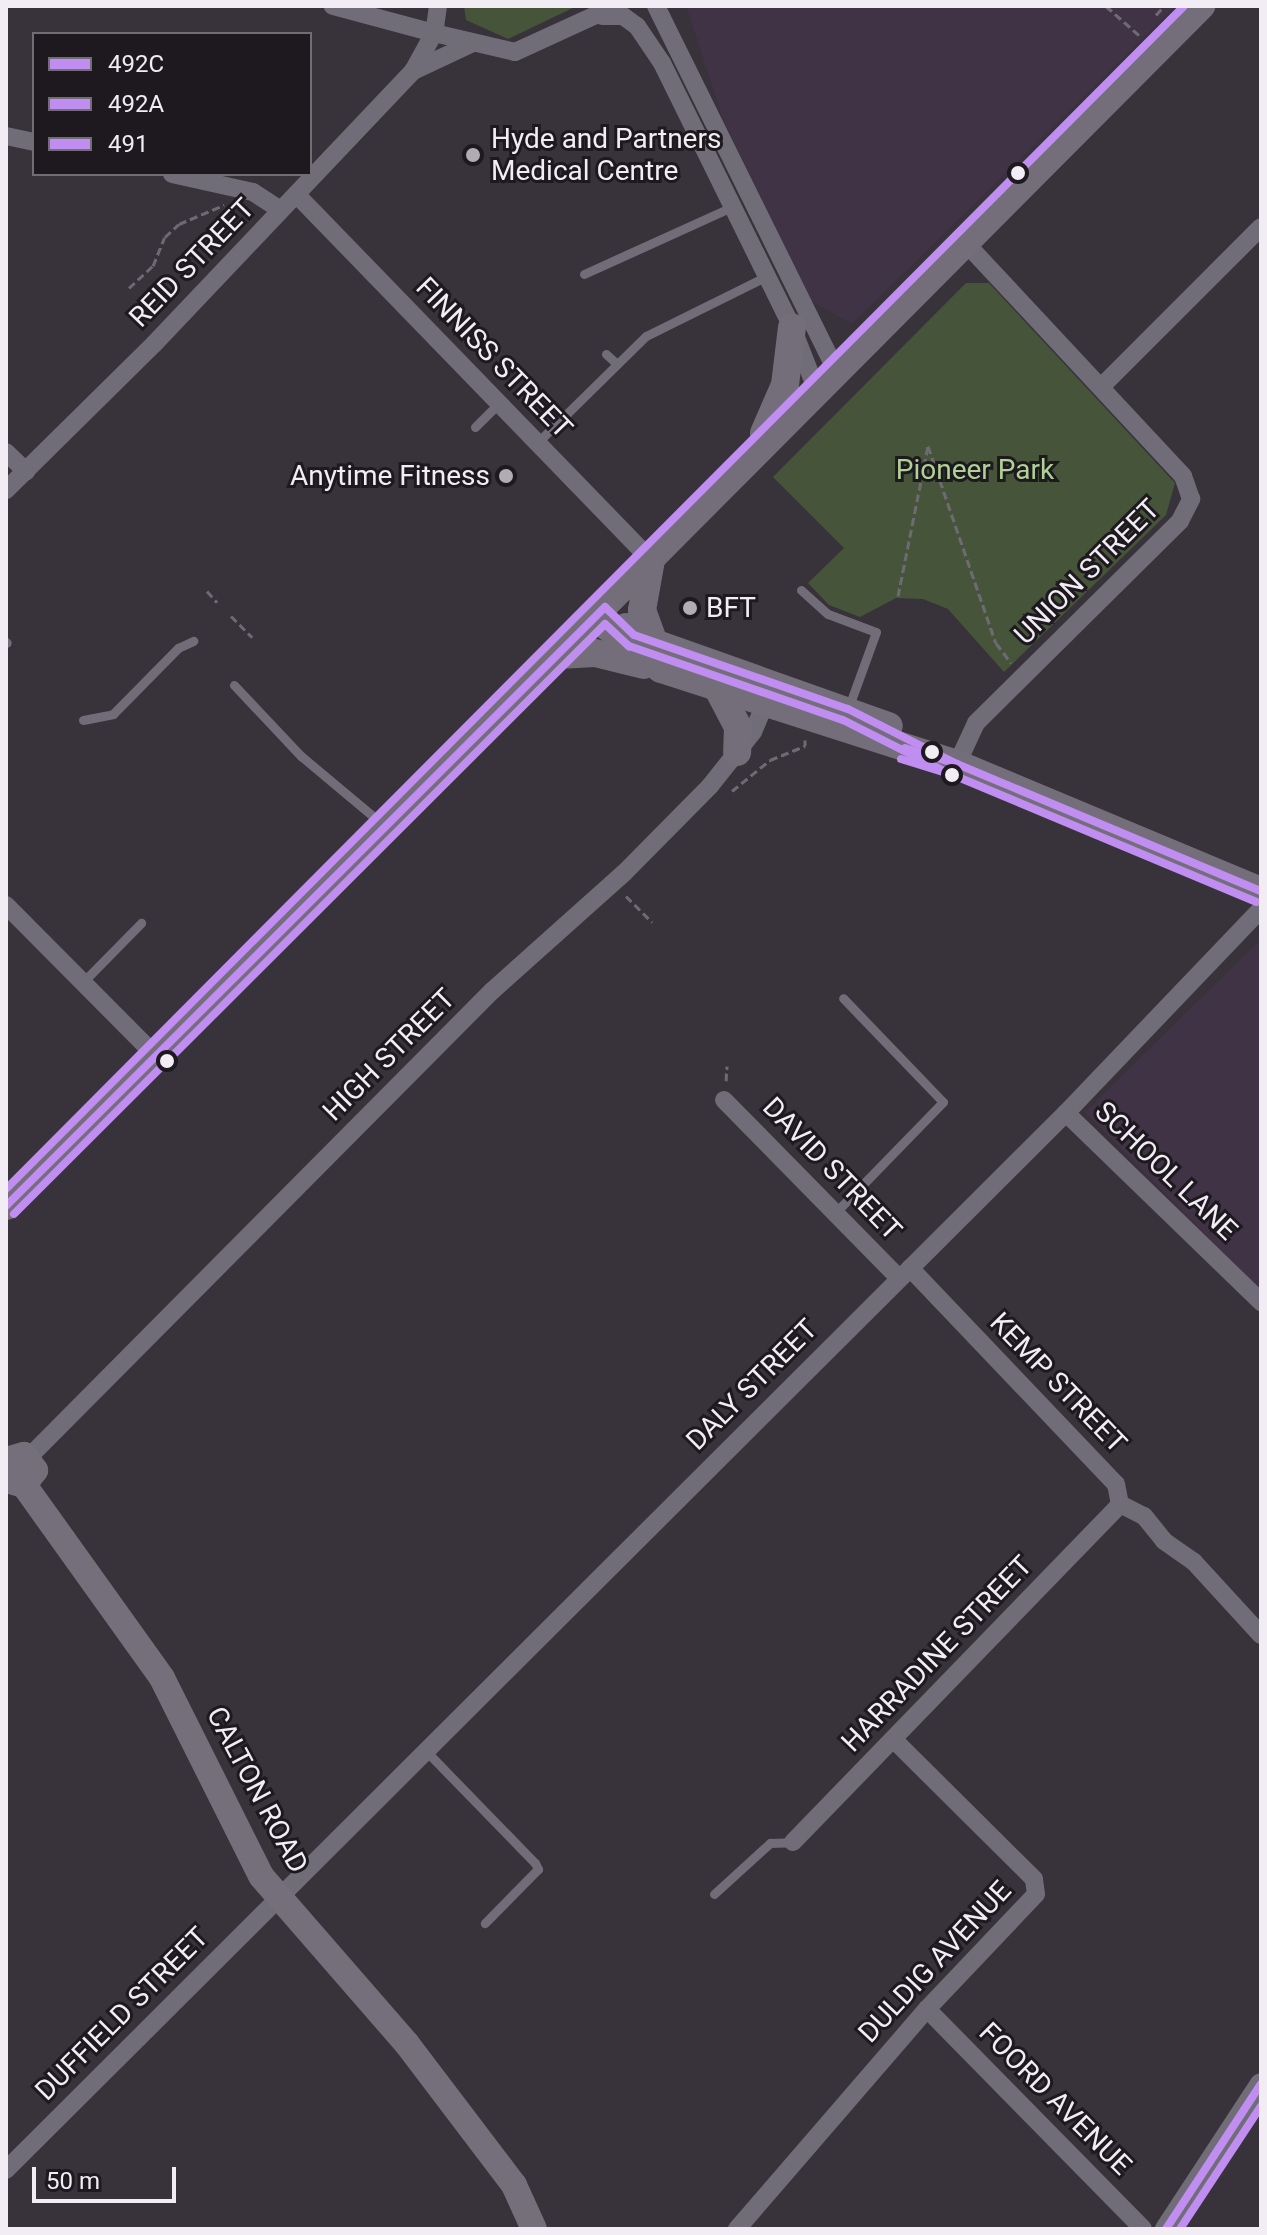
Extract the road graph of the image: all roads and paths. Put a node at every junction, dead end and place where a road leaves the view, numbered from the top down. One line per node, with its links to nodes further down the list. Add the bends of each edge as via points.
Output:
1 (333, 6): 8 (street)
2 (429, 6): 8 (street, via 403,18)
3 (438, 6): 9 (street)
4 (656, 6): 18 (street)
5 (1106, 6): 10 (path)
6 (1201, 6): 21 (main road)
7 (608, 11): 11 (street, via 530,49 495,51); 18 (street, via 637,26)
8 (372, 14): 9 (street)
9 (434, 33): 11 (street); 12 (street, REID STREET)
10 (1139, 35)
11 (471, 44): 12 (street, REID STREET)
12 (413, 71): 16 (street, REID STREET)
13 (6, 136): 14 (street)
14 (32, 142)
15 (181, 176): 19 (street, via 253,192)
16 (297, 195): 19 (street, REID STREET); 31 (street, FINNISS STREET)
17 (233, 201): 24 (path, via 179,224 165,237 145,278)
18 (741, 202): 22 (lane); 23 (street); 25 (street)
19 (281, 210): 36 (street, REID STREET)
20 (1261, 227): 30 (street)
21 (965, 242): 26 (main road); 30 (street, UNION STREET)
22 (584, 274)
23 (767, 276): 25 (street); 28 (lane, via 659,327)
24 (129, 288)
25 (806, 332): 26 (street, via 847,345); 29 (street); 29 (street); 35 (main road)
26 (869, 338): 29 (main road)
27 (606, 354): 28 (lane)
28 (617, 364): 33 (lane)
29 (826, 381): 35 (main road)
30 (1101, 387): 57 (street, UNION STREET, via 1189,483 1189,507 976,723)
31 (499, 403): 32 (lane); 33 (street, FINNISS STREET)
32 (475, 427)
33 (538, 442): 38 (street, FINNISS STREET)
34 (6, 452): 36 (street)
35 (753, 455): 38 (main road)
36 (26, 471): 37 (street, REID STREET)
37 (6, 490)
38 (651, 560): 43 (main road); 48 (main road, via 642,610)
39 (801, 590): 53 (lane, via 828,614 876,632)
40 (207, 591): 42 (path)
41 (898, 596): 49 (path, via 928,446 996,643)
42 (217, 602)
43 (600, 612): 47 (main road); 48 (main road)
44 (231, 616): 45 (path)
45 (252, 637)
46 (193, 641): 54 (lane, via 178,648 113,714)
47 (558, 655): 48 (main road); 59 (main road)
48 (657, 656): 51 (main road); 52 (main road)
49 (1011, 663)
50 (234, 685): 59 (lane, via 301,756)
51 (717, 687): 52 (main road); 56 (main road, via 738,727)
52 (769, 693): 53 (main road); 56 (street, HIGH STREET, via 753,732); 57 (main road)
53 (848, 709): 57 (main road)
54 (83, 720)
55 (805, 746): 58 (path, via 770,760)
56 (737, 752): 75 (street, HIGH STREET, via 624,873 492,991)
57 (957, 764): 61 (main road)
58 (730, 792)
59 (386, 828): 68 (main road)
60 (634, 885): 64 (path, via 624,894)
61 (1261, 891)
62 (6, 905): 66 (street)
63 (1261, 909): 70 (street, DALY STREET)
64 (652, 922)
65 (141, 923): 66 (lane)
66 (83, 982): 68 (street)
67 (843, 998): 72 (lane, via 943,1102)
68 (157, 1057): 71 (main road)
69 (724, 1100): 72 (street, DAVID STREET)
70 (1066, 1113): 73 (street, DALY STREET); 74 (street, SCHOOL LANE)
71 (6, 1206)
72 (835, 1213): 73 (street, DAVID STREET)
73 (904, 1273): 76 (street, KEMP STREET, via 1116,1484); 79 (street, DALY STREET)
74 (1261, 1302)
75 (13, 1465): 82 (main road, CALTON ROAD, via 162,1678 246,1848)
76 (1120, 1504): 77 (street, KEMP STREET, via 1144,1516 1164,1541 1194,1562); 78 (street, HARRADINE STREET)
77 (1261, 1635)
78 (894, 1740): 80 (street, HARRADINE STREET); 84 (street, DULDIG AVENUE, via 1038,1887)
79 (426, 1751): 82 (street, DALY STREET); 83 (lane, via 538,1869)
80 (793, 1842): 81 (lane, via 770,1843)
81 (714, 1894)
82 (278, 1898): 86 (street, DUFFIELD STREET); 87 (main road, CALTON ROAD, via 407,2044 514,2185)
83 (485, 1923)
84 (927, 2009): 88 (street, DULDIG AVENUE); 89 (street, FOORD AVENUE)
85 (1261, 2084): 90 (street)
86 (6, 2170)
87 (534, 2229)
88 (737, 2229)
89 (1143, 2229)
90 (1166, 2229)

